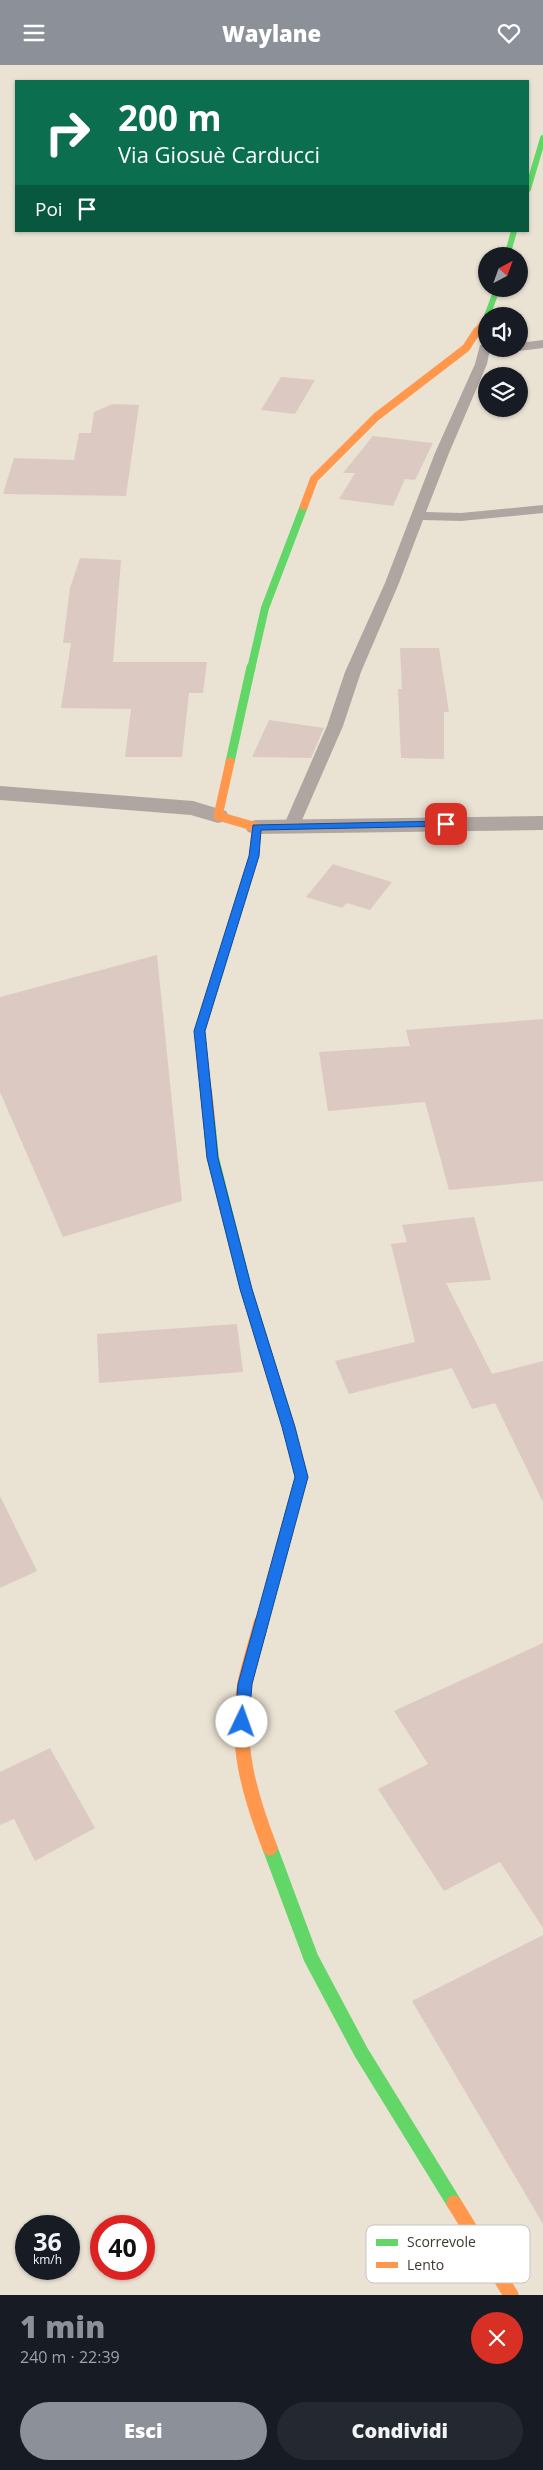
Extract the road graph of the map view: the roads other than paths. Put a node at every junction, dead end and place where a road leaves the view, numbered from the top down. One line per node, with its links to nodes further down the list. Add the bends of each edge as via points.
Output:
1 (543, 138): 2 (street)
2 (529, 186)
3 (514, 232): 4 (street)
4 (510, 247)
5 (478, 330): 8 (street)
6 (543, 344): 7 (lane)
7 (528, 346)
8 (466, 348): 9 (lane); 14 (street, via 376,417 314,479 265,608)
9 (478, 348)
10 (483, 357): 12 (lane)
11 (543, 509): 12 (lane, via 461,517)
12 (418, 516): 17 (lane, via 353,672 335,726)
13 (0, 793): 14 (street, via 193,808)
14 (218, 815): 16 (street)
15 (543, 823): 17 (street)
16 (256, 827): 17 (street); 18 (street, via 254,856 200,1031 213,1158 246,1289 289,1427 301,1477 245,1684 241,1741 252,1801 311,1958 361,2052)
17 (291, 827)
18 (468, 2225)
19 (504, 2283): 20 (street)
20 (511, 2295)

